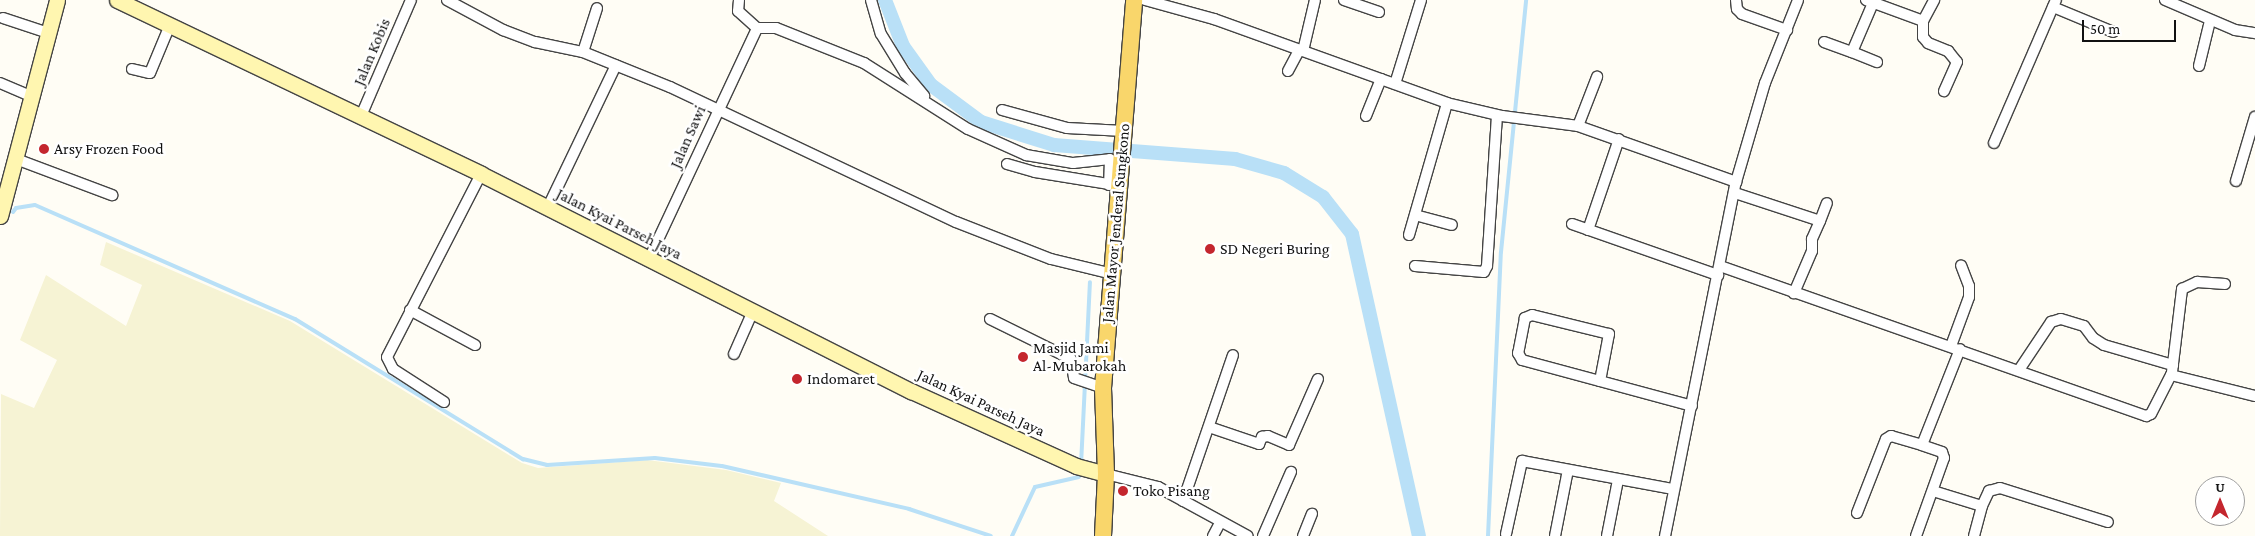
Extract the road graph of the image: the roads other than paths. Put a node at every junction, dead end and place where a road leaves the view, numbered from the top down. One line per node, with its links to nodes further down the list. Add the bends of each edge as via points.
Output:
1 (57, 0): 27 (main road)
2 (117, 0): 23 (main road, Jalan Kyai Parseh Jaya)
3 (411, 0): 48 (street, Jalan Kobis)
4 (447, 0): 31 (street, via 503,30 535,42)
5 (739, 0): 24 (street, via 738,11)
6 (871, 0): 49 (street, via 881,34 904,73)
7 (1134, 0): 53 (main road, Jalan Mayor Jenderal Sungkono)
8 (1145, 0): 30 (street, via 1214,19)
9 (1315, 0): 30 (street)
10 (1344, 0): 19 (street)
11 (1421, 0): 41 (street)
12 (1736, 0): 25 (street, via 1737,9 1742,14)
13 (1798, 0): 25 (street)
14 (1934, 0): 21 (street)
15 (1870, 1): 21 (street); 32 (street)
16 (2172, 2): 22 (street)
17 (2054, 3): 26 (street); 55 (street)
18 (597, 8): 31 (street)
19 (1379, 12)
20 (3, 18): 27 (street)
21 (1924, 21): 42 (street, via 1924,37 1928,43 1948,51 1957,62)
22 (2210, 21): 28 (street); 35 (street)
23 (170, 25): 36 (street, via 150,73); 48 (main road, Jalan Kyai Parseh Jaya)
24 (757, 28): 45 (street, Jalan Sawi); 49 (street, via 776,28 864,63)
25 (1787, 30): 63 (street, via 1765,83)
26 (2113, 32)
27 (48, 33): 43 (main road)
28 (2255, 33)
29 (1824, 42): 32 (street)
30 (1301, 51): 37 (street); 39 (street)
31 (583, 52): 34 (street)
32 (1852, 52): 33 (street)
33 (1877, 62)
34 (616, 65): 45 (street); 68 (street)
35 (2199, 66)
36 (132, 68)
37 (1288, 71)
38 (1597, 77): 52 (street)
39 (1380, 79): 41 (street); 50 (street)
40 (0, 83): 43 (street)
41 (1395, 84): 44 (street)
42 (1944, 91)
43 (33, 97): 58 (main road)
44 (1447, 103): 47 (street); 69 (street)
45 (716, 110): 76 (street, Jalan Sawi); 80 (street, via 956,222 1019,248)
46 (1002, 110): 53 (street, via 1067,128)
47 (1499, 115): 52 (street); 78 (street, via 1484,272)
48 (362, 116): 61 (main road, Jalan Kyai Parseh Jaya)
49 (946, 116): 59 (street, via 1026,155 1073,163)
50 (1366, 116)
51 (2255, 116): 56 (street)
52 (1578, 126): 54 (street)
53 (1124, 133): 59 (main road, Jalan Mayor Jenderal Sungkono)
54 (1619, 139): 63 (street); 74 (street)
55 (1994, 143)
56 (2244, 154): 57 (street); 62 (street)
57 (2255, 157)
58 (16, 159): 66 (street); 70 (main road)
59 (1114, 160): 64 (main road, Jalan Mayor Jenderal Sungkono)
60 (1007, 164): 64 (street)
61 (481, 174): 68 (main road, Jalan Kyai Parseh Jaya); 83 (street)
62 (2236, 180)
63 (1736, 182): 65 (street)
64 (1111, 185): 80 (main road, Jalan Mayor Jenderal Sungkono)
65 (1735, 193): 71 (street); 79 (street)
66 (112, 195)
67 (1827, 203): 71 (street)
68 (548, 207): 76 (main road, Jalan Kyai Parseh Jaya)
69 (1415, 215): 73 (street); 75 (street)
70 (0, 216)
71 (1820, 221): 82 (street, via 1812,239 1812,251)
72 (1572, 224): 74 (street)
73 (1452, 225)
74 (1588, 230): 79 (street)
75 (1409, 235)
76 (649, 259): 84 (main road, Jalan Kyai Parseh Jaya)
77 (1962, 264): 87 (street, via 1968,279 1969,297)
78 (1416, 266)
79 (1719, 270): 82 (street); 97 (street)
80 (1108, 273): 94 (main road, Jalan Mayor Jenderal Sungkono)
81 (2225, 284): 91 (street, via 2197,282 2182,289)
82 (1794, 293): 87 (street)
83 (410, 310): 86 (street); 96 (street, via 389,350 388,364)
84 (753, 312): 88 (street); 102 (main road, Jalan Kyai Parseh Jaya, via 911,391 1076,466)
85 (990, 319): 94 (street, via 1071,359 1074,378)
86 (475, 345)
87 (1956, 348): 90 (street); 99 (street)
88 (734, 354)
89 (1233, 355): 98 (street)
90 (2019, 370): 91 (street, via 2146,416 2152,414); 91 (street, via 2046,328 2062,318 2084,326 2093,338 2104,345)
91 (2172, 370): 95 (street)
92 (1318, 379): 98 (street, via 1289,445 1268,436 1262,437 1259,444)
93 (1600, 381): 93 (street, via 1609,334 1532,315 1525,318 1518,353 1522,360); 97 (street)
94 (1097, 387): 102 (main road, Jalan Mayor Jenderal Sungkono)
95 (2255, 396)
96 (444, 402)
97 (1692, 406): 104 (street)
98 (1209, 427): 106 (street)
99 (1922, 445): 105 (street, via 1944,455); 108 (street, via 1891,436 1886,439)
100 (1568, 470): 103 (street); 112 (street, via 1522,461); 118 (street)
101 (1291, 472): 116 (street)
102 (1106, 474): 106 (street, via 1142,481); 113 (main road, Jalan Mayor Jenderal Sungkono)
103 (1618, 480): 104 (street); 119 (street)
104 (1673, 489): 120 (street)
105 (1933, 491): 107 (street); 121 (street)
106 (1183, 501): 111 (street)
107 (1982, 506): 110 (street, via 1989,491 2000,488); 122 (street)
108 (1856, 513)
109 (1312, 514): 117 (street)
110 (2108, 522)
111 (1220, 523): 114 (street); 115 (street)
112 (1506, 534)
113 (1103, 536)
114 (1213, 536)
115 (1248, 536)
116 (1263, 536)
117 (1303, 536)
118 (1555, 536)
119 (1607, 536)
120 (1665, 536)
121 (1916, 536)
122 (1974, 536)

